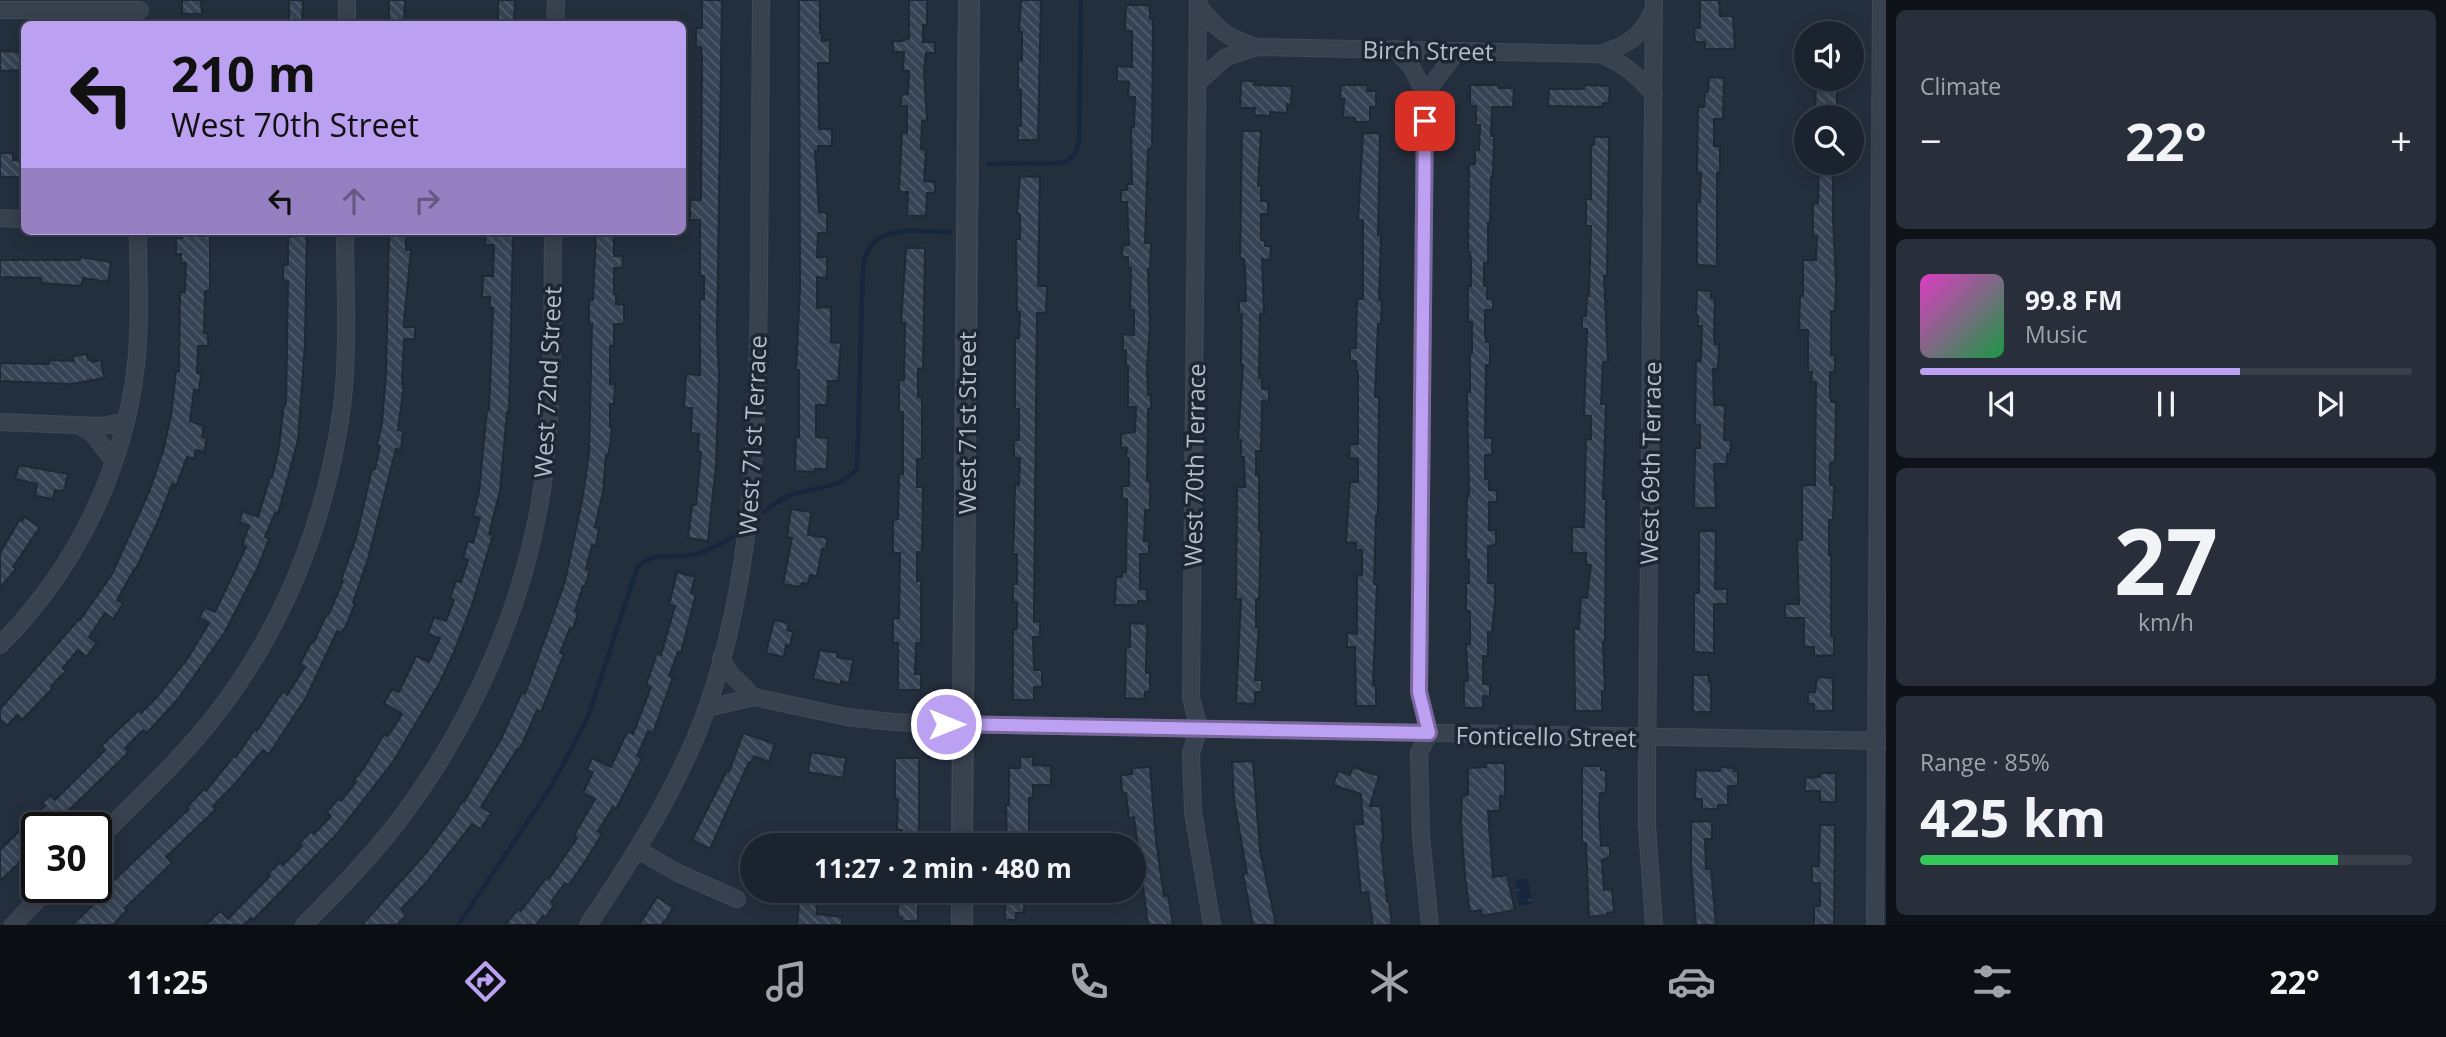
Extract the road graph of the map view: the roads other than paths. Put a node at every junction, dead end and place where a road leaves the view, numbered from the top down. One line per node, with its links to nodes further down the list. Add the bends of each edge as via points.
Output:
1 (347, 0): 10 (street)
2 (556, 0): 11 (street)
3 (761, 0): 29 (street, West 71st Terrace, via 755,458 743,564)
4 (969, 0): 32 (street, West 71st Street)
5 (1881, 0): 36 (street)
6 (1198, 2): 12 (street, via 1213,26 1232,40); 16 (street, West 70th Terrace)
7 (1654, 3): 15 (street, via 1647,24 1636,37); 18 (street, West 69th Terrace)
8 (0, 10): 9 (street)
9 (140, 12)
10 (347, 21)
11 (555, 21)
12 (1257, 47): 13 (street, Birch Street); 16 (street, Birch Street, via 1226,57)
13 (1395, 49): 14 (street, Birch Street); 17 (street, via 1412,68)
14 (1457, 51): 15 (street, Birch Street); 17 (street)
15 (1600, 54): 18 (street, Birch Street, via 1639,76)
16 (1198, 82): 33 (street, West 70th Terrace, via 1191,698)
17 (1425, 94): 34 (street, via 1419,692)
18 (1654, 95): 35 (street, West 69th Terrace)
19 (0, 219): 20 (street)
20 (21, 219)
21 (138, 235): 25 (street, via 138,337)
22 (345, 235): 37 (street, via 342,404 330,474 299,571 270,632 232,694)
23 (553, 235): 44 (street, West 72nd Street, via 548,434 535,522 509,617 482,683 426,782 395,825)
24 (0, 422): 26 (street)
25 (126, 422): 26 (street); 27 (street)
26 (78, 425): 27 (street, via 92,433)
27 (114, 461): 28 (street, via 89,523 59,573)
28 (0, 645)
29 (722, 659): 30 (street); 31 (street, West 71st Terrace)
30 (754, 697): 31 (street, Fonticello Street); 32 (street, Fonticello Street, via 847,717)
31 (706, 708): 39 (street, West 71st Terrace)
32 (963, 724): 33 (street, Fonticello Street); 38 (street, West 71st Street)
33 (1199, 728): 34 (street, Fonticello Street); 47 (street, West 70th Terrace, via 1191,753 1193,812)
34 (1429, 733): 35 (street, Fonticello Street); 48 (street, via 1419,753 1420,836)
35 (1647, 738): 36 (street, Fonticello Street); 49 (street, West 69th Terrace)
36 (1881, 741): 50 (street)
37 (112, 824)
38 (962, 833)
39 (638, 850): 40 (street); 45 (street, West 71st Terrace)
40 (737, 899)
41 (34, 903): 43 (street)
42 (962, 903): 46 (street)
43 (13, 925)
44 (304, 925)
45 (588, 925)
46 (962, 925)
47 (1212, 925)
48 (1430, 925)
49 (1654, 925)
50 (1875, 925)

